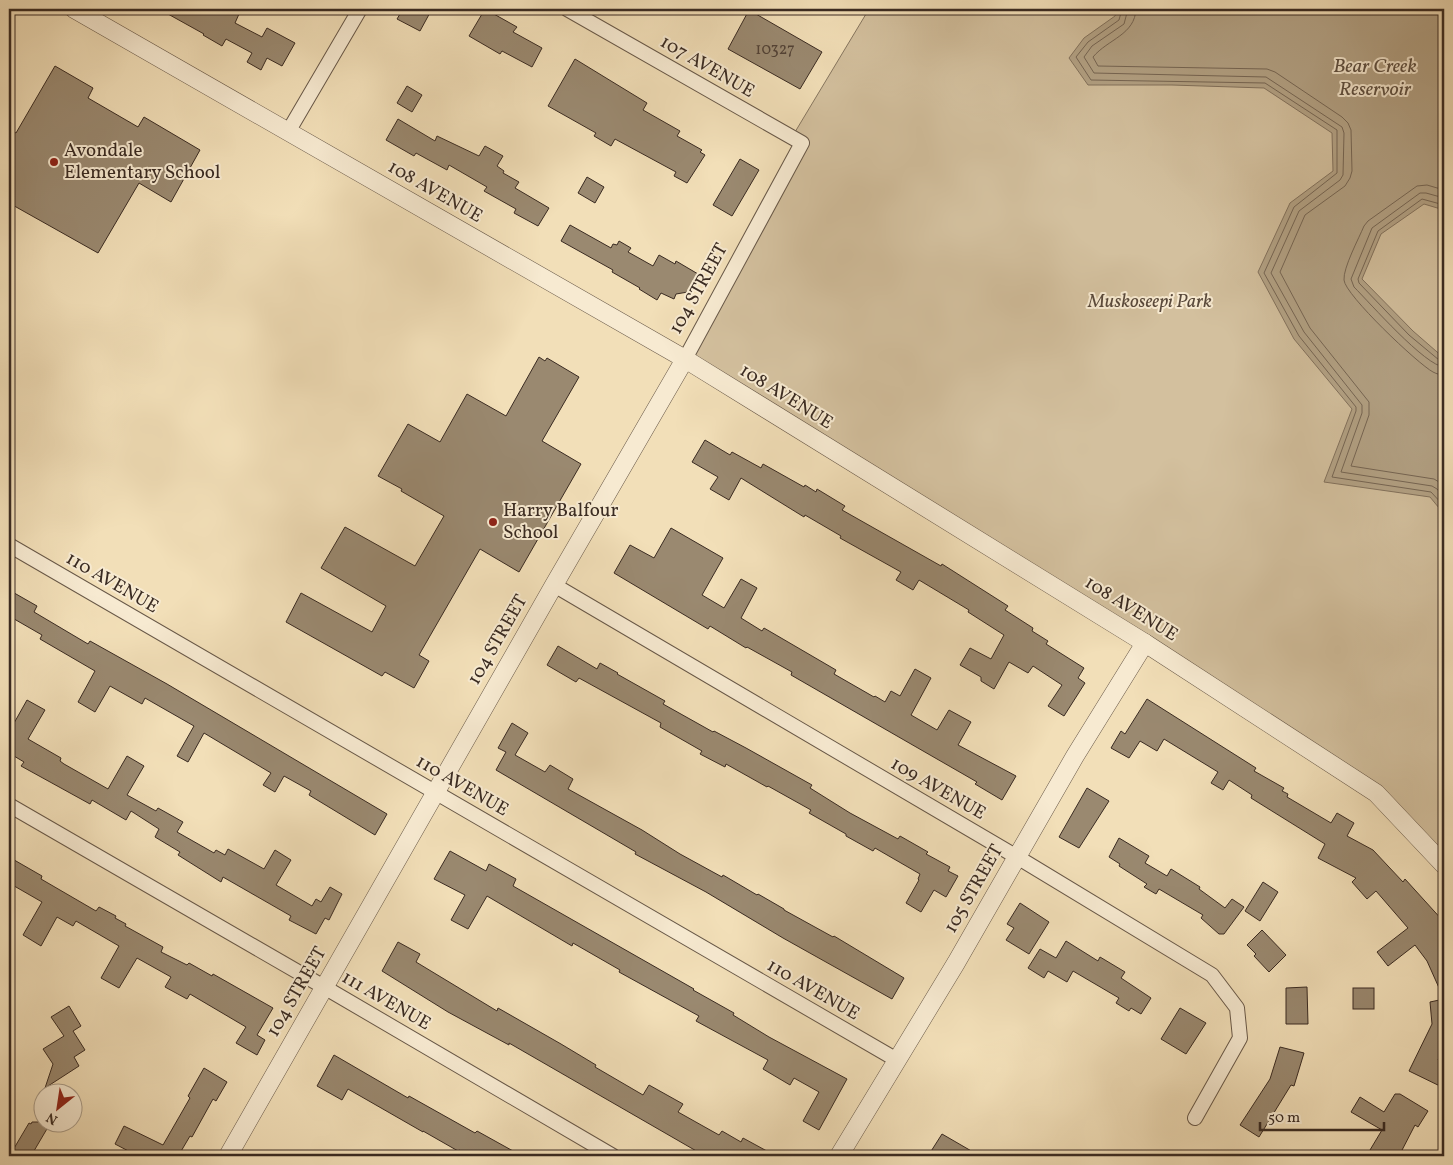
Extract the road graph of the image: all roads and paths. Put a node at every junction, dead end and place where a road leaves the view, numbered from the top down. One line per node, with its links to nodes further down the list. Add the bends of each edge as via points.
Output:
1 (74, 9): 4 (street, 108 AVENUE)
2 (360, 9): 4 (street)
3 (567, 9): 5 (street, 107 AVENUE)
4 (288, 132): 6 (street, 108 AVENUE)
5 (802, 143): 6 (street, 104 STREET)
6 (685, 360): 8 (street, 104 STREET); 9 (street, 108 AVENUE)
7 (9, 545): 10 (street, 110 AVENUE)
8 (554, 585): 10 (street, 104 STREET); 12 (street, 109 AVENUE)
9 (1145, 643): 12 (street, 105 STREET); 13 (street, 108 AVENUE, via 1376,793)
10 (435, 792): 14 (street, 104 STREET); 15 (street, 110 AVENUE)
11 (9, 805): 14 (street, 111 AVENUE)
12 (1017, 857): 15 (street, 105 STREET); 16 (street, 109 AVENUE, via 1212,975 1237,1008 1240,1038)
13 (1444, 865)
14 (324, 987): 17 (street, 104 STREET); 18 (street, 111 AVENUE)
15 (897, 1060): 19 (street, 105 STREET)
16 (1195, 1118)
17 (228, 1156)
18 (613, 1156)
19 (839, 1156)

